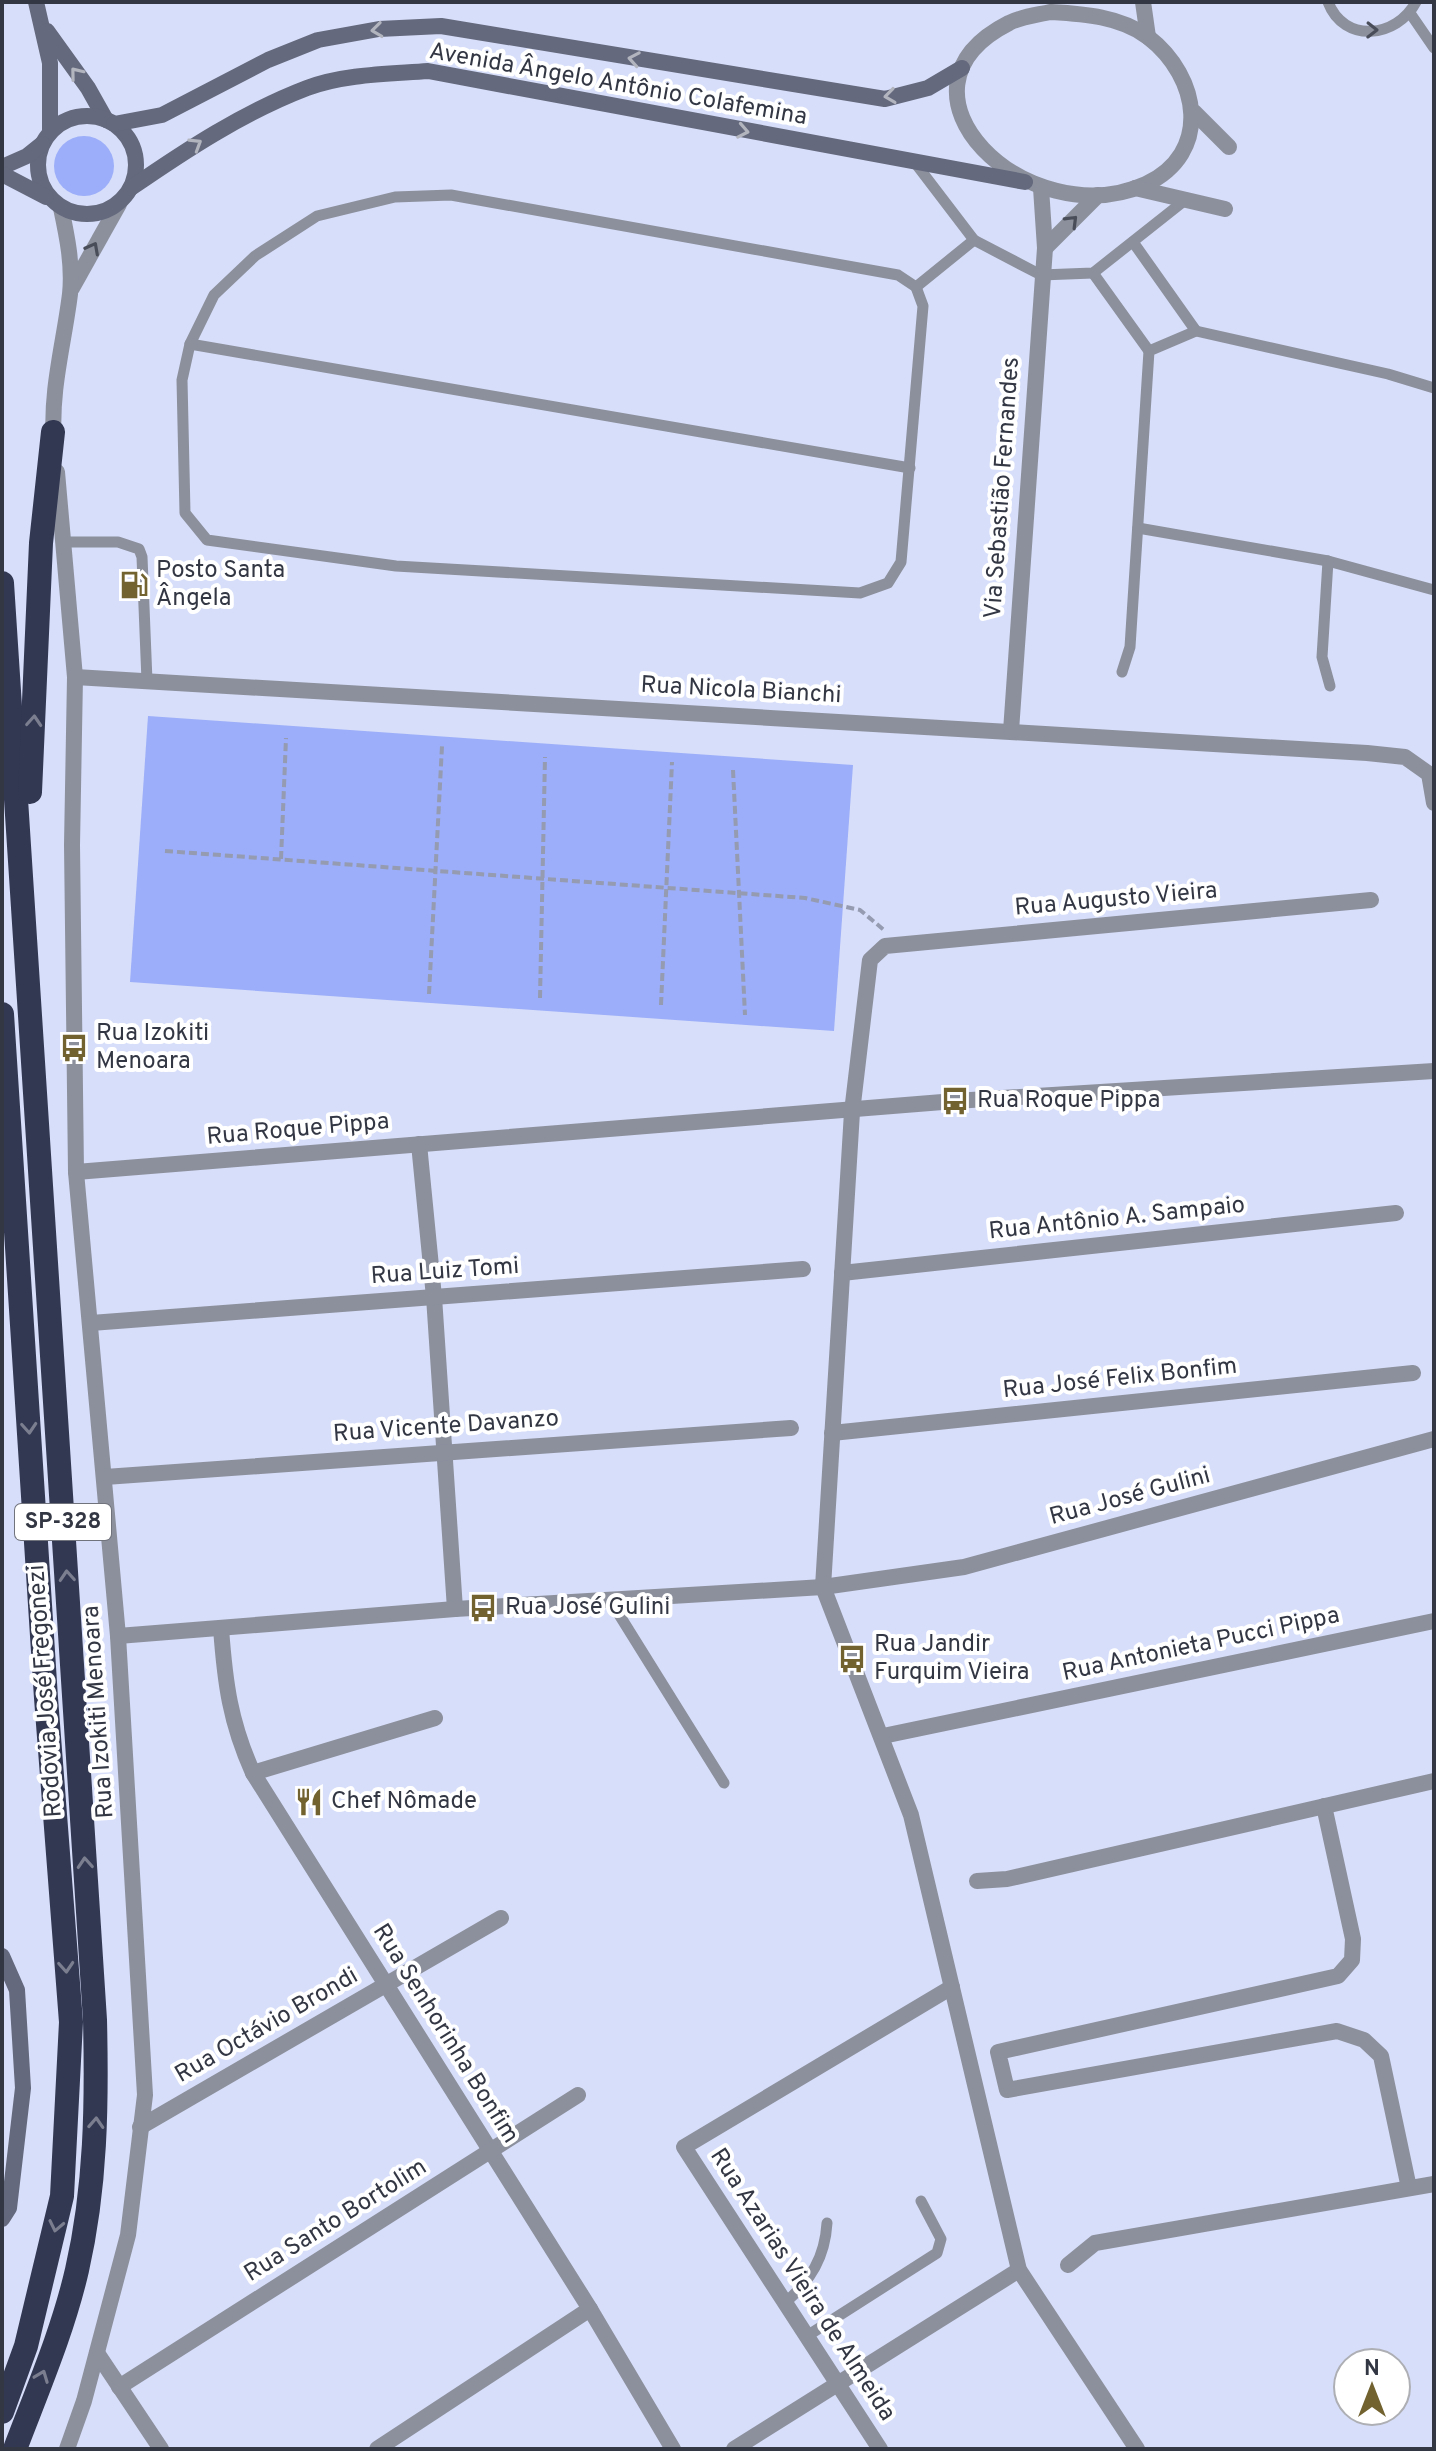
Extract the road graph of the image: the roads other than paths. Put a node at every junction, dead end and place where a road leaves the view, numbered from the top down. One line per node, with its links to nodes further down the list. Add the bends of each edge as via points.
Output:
1 (36, 2): 7 (street)
2 (1109, 2): 6 (street)
3 (1143, 2): 8 (street)
4 (1328, 2): 5 (lane, one-way to 5, via 1341,21 1369,33 1385,31)
5 (1413, 7): 9 (lane)
6 (1094, 15): 8 (street); 10 (street, via 1050,12 1009,22 975,49)
7 (44, 28): 12 (street, one-way to 7); 13 (street, via 52,98)
8 (1148, 37): 11 (street, via 1182,77)
9 (1434, 48)
10 (962, 68): 12 (street, Avenida Ângelo Antônio Colafemina, one-way to 12, via 928,88 885,99 441,26 379,29 318,40 162,115); 18 (street, via 958,95 964,127 983,152)
11 (1194, 112): 14 (street); 20 (street, via 1192,133 1167,174)
12 (110, 122): 13 (street, via 86,116 66,120); 19 (street, via 128,136 135,153 137,171)
13 (46, 138): 16 (street, via 27,156); 23 (street, via 37,163 41,184)
14 (1229, 147)
15 (916, 164): 18 (street, Avenida Ângelo Antônio Colafemina); 19 (street, Avenida Ângelo Antônio Colafemina, one-way to 15, via 199,141 309,87 428,71); 26 (lane)
16 (2, 167)
17 (2, 174): 23 (street)
18 (1033, 185): 21 (street, via 1060,194); 28 (street, Via Sebastião Fernandes)
19 (131, 188): 24 (street)
20 (1135, 188): 21 (street); 22 (street)
21 (1098, 195): 28 (street, one-way to 21)
22 (1184, 201): 25 (street); 27 (lane)
23 (57, 204): 24 (street, via 81,215); 32 (street, Rua Izokiti Menoara, via 70,265)
24 (119, 204): 32 (street, Rua Izokiti Menoara, one-way to 24)
25 (1225, 209)
26 (974, 240): 30 (lane); 31 (lane)
27 (1133, 242): 29 (lane); 33 (lane)
28 (1045, 248): 30 (street, Via Sebastião Fernandes)
29 (1093, 273): 30 (lane); 35 (lane)
30 (1041, 275): 48 (street, Via Sebastião Fernandes)
31 (916, 287): 34 (lane, via 898,275 467,198 395,197 317,216 255,256 214,295); 38 (lane, via 923,306)
32 (70, 293): 37 (street, Rua Izokiti Menoara, via 60,341)
33 (1196, 331): 35 (lane); 36 (lane)
34 (190, 344): 38 (lane); 38 (lane, via 182,380 185,513 207,540 396,566 860,593 888,583 901,562)
35 (1149, 351): 39 (lane)
36 (1434, 388)
37 (53, 432): 40 (street, Rua Izokiti Menoara); 50 (highway, one-way to 37, via 41,543)
38 (910, 468)
39 (1138, 528): 41 (lane); 44 (lane, via 1130,647)
40 (64, 542): 45 (street, Rua Izokiti Menoara); 46 (lane, via 118,542 139,549)
41 (1328, 561): 43 (lane); 47 (lane, via 1322,657)
42 (2, 583): 50 (highway, Rodovia José Fregonezi / SP-328)
43 (1434, 590)
44 (1122, 672)
45 (75, 677): 46 (street, Rua Nicola Bianchi); 56 (street, Rua Izokiti Menoara)
46 (147, 681): 48 (street, Rua Nicola Bianchi)
47 (1330, 686)
48 (1011, 731): 49 (street, Rua Nicola Bianchi, via 1405,757 1429,774)
49 (1434, 803)
50 (24, 882): 104 (highway, Rodovia José Fregonezi / SP-328, one-way to 50, via 77,2272 97,2117)
51 (1371, 900): 54 (street, Rua Augusto Vieira, via 885,946 870,960)
52 (2, 1014): 63 (highway, Rodovia José Fregonezi / SP-328)
53 (1434, 1071): 54 (street, Rua Roque Pippa)
54 (852, 1112): 55 (street, Rua Roque Pippa); 60 (street)
55 (419, 1144): 56 (street, Rua Roque Pippa); 61 (street)
56 (76, 1172): 62 (street, Rua Izokiti Menoara)
57 (1396, 1213): 60 (street, Rua Antônio A. Sampaio)
58 (2, 1239): 63 (highway)
59 (803, 1269): 61 (street, Rua Luiz Tomi)
60 (842, 1273): 66 (street)
61 (434, 1297): 62 (street, Rua Luiz Tomi); 68 (street)
62 (91, 1323): 69 (street, Rua Izokiti Menoara)
63 (24, 1350): 103 (highway, Rodovia José Fregonezi / SP-328, one-way to 103, via 71,2022 62,2196 26,2346)
64 (1413, 1373): 66 (street, Rua José Felix Bonfim)
65 (791, 1428): 68 (street, Rua Vicente Davanzo)
66 (832, 1433): 70 (street)
67 (1434, 1439): 70 (street, Rua José Gulini, via 964,1567)
68 (446, 1450): 69 (street, Rua Vicente Davanzo); 72 (street)
69 (105, 1477): 75 (street, Rua Izokiti Menoara)
70 (823, 1587): 71 (street, Rua José Gulini); 77 (street)
71 (610, 1600): 72 (street, Rua José Gulini); 80 (lane)
72 (455, 1609): 74 (street, Rua José Gulini)
73 (1434, 1621): 77 (street, Rua Antonieta Pucci Pippa)
74 (221, 1628): 75 (street, Rua José Gulini); 78 (street, Rua Senhorinha Bonfim, via 234,1732)
75 (118, 1636): 88 (street, Rua Izokiti Menoara, via 145,2095)
76 (435, 1718): 78 (street)
77 (883, 1736): 86 (street, via 911,1815)
78 (253, 1773): 85 (street, Rua Senhorinha Bonfim)
79 (1434, 1781): 81 (street)
80 (724, 1783)
81 (1324, 1806): 82 (street, via 1007,1879); 91 (street, via 1353,1939 1352,1960 1338,1976 998,2052 1007,2090 1337,2031 1364,2040 1381,2056)
82 (977, 1881)
83 (501, 1918): 85 (street, Rua Octávio Brondi)
84 (2, 1956): 93 (street, via 17,1990 23,2088 9,2208)
85 (386, 1985): 88 (street, Rua Octávio Brondi); 89 (street, Rua Senhorinha Bonfim)
86 (952, 1987): 96 (street); 97 (street, Rua Azarias Vieira de Almeida, via 684,2147)
87 (578, 2095): 89 (street, Rua Santo Bortolim)
88 (140, 2127): 100 (street, Rua Izokiti Menoara, via 128,2235)
89 (490, 2151): 98 (street, Rua Senhorinha Bonfim); 102 (street, Rua Santo Bortolim)
90 (1434, 2184): 91 (street)
91 (1409, 2188): 95 (street, via 1095,2243)
92 (921, 2201): 99 (lane, via 941,2239 937,2253)
93 (2, 2219)
94 (827, 2223): 97 (lane, via 825,2249 813,2274)
95 (1068, 2265)
96 (1019, 2270): 101 (street); 111 (street)
97 (785, 2303): 99 (street, Rua Azarias Vieira de Almeida)
98 (590, 2309): 107 (street); 108 (street, Rua Senhorinha Bonfim)
99 (807, 2336): 101 (street, Rua Azarias Vieira de Almeida)
100 (97, 2353): 102 (street); 105 (street, Rua Izokiti Menoara)
101 (839, 2385): 109 (street); 110 (street, Rua Azarias Vieira de Almeida)
102 (119, 2387): 106 (street)
103 (2, 2412)
104 (15, 2449)
105 (67, 2449)
106 (161, 2449)
107 (377, 2449)
108 (673, 2449)
109 (734, 2449)
110 (880, 2449)
111 (1137, 2449)

